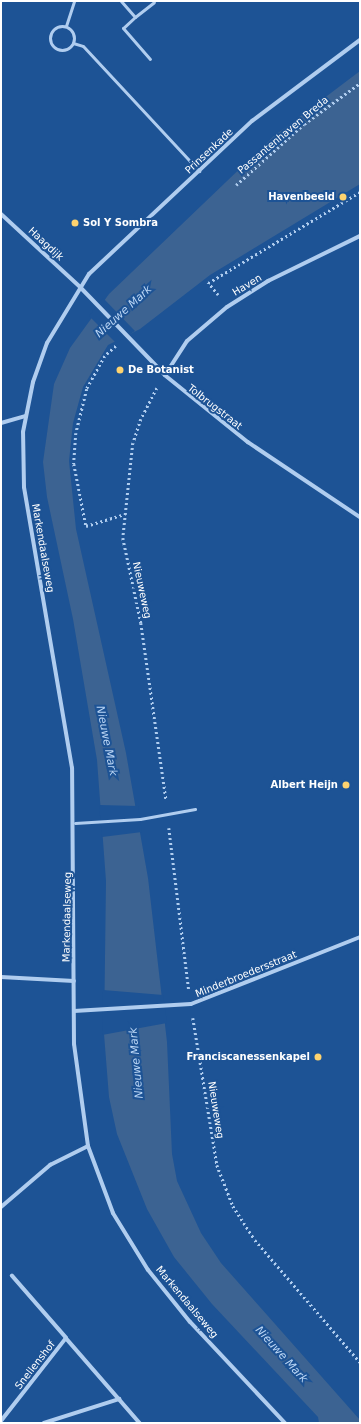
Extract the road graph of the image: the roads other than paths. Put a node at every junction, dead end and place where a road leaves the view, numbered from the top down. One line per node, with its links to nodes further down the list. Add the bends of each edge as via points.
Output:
1 (74, 1): 5 (lane)
2 (122, 1): 4 (lane)
3 (154, 2): 4 (lane)
4 (135, 17): 8 (lane, via 123,28)
5 (66, 26): 7 (lane, via 74,35); 7 (lane, via 54,28 50,42 58,50)
6 (360, 40): 9 (street, Prinsenkade, via 271,105)
7 (73, 43): 9 (lane, via 83,46)
8 (150, 59)
9 (199, 171): 12 (street, Prinsenkade, via 100,262)
10 (1, 214): 12 (street, Haagdijk)
11 (360, 236): 13 (street, Haven, via 268,281 227,307 187,341)
12 (80, 287): 13 (street, Tolbrugstraat, via 94,305); 14 (street, Markendaalseweg, via 47,343)
13 (164, 375): 16 (street, Tolbrugstraat, via 248,442)
14 (25, 416): 15 (street); 18 (street, Markendaalseweg, via 24,487 66,721)
15 (1, 423)
16 (360, 517)
17 (195, 809): 18 (lane, via 140,819)
18 (76, 823): 21 (street, Markendaalseweg)
19 (360, 937): 22 (street, Minderbroedersstraat, via 191,1004 166,1008)
20 (1, 978): 21 (street)
21 (74, 981): 22 (street, Markendaalseweg)
22 (74, 1011): 23 (street, Markendaalseweg, via 77,1079)
23 (88, 1146): 24 (street, via 50,1165); 31 (street, Markendaalseweg, via 113,1213 148,1270 190,1322)
24 (1, 1207)
25 (12, 1276): 26 (street, Snellenshof)
26 (66, 1338): 27 (street, Snellenshof); 28 (street, Snellenshof)
27 (119, 1399): 29 (street); 30 (street, Snellenshof)
28 (1, 1421)
29 (44, 1423)
30 (140, 1423)
31 (286, 1423)

